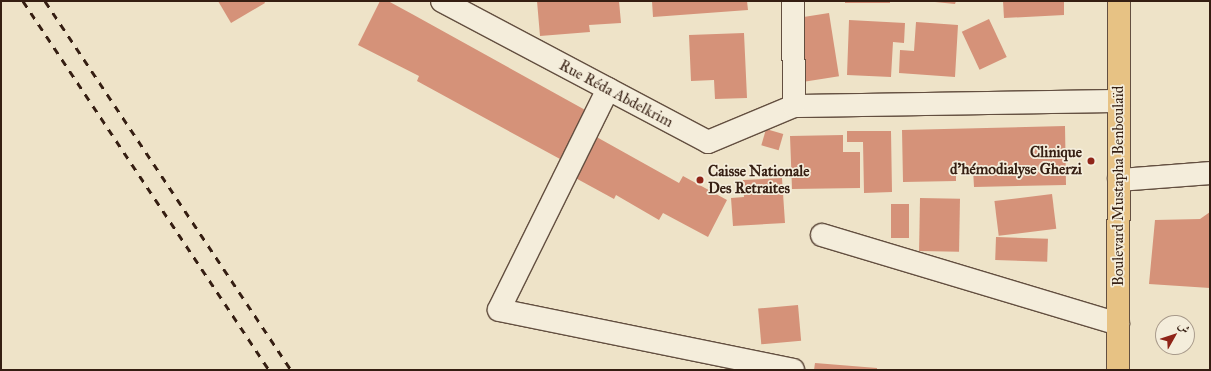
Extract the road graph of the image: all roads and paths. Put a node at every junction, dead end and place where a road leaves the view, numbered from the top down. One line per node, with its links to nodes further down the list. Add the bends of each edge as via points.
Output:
1 (442, 1): 4 (street, Rue Réda Abdelkrim)
2 (794, 1): 6 (street)
3 (1119, 1): 5 (main road, Boulevard Mustapha Benboulaïd)
4 (608, 89): 6 (street, Rue Réda Abdelkrim, via 708,142); 11 (street, via 499,310)
5 (1119, 101): 6 (street); 8 (main road, Boulevard Mustapha Benboulaïd)
6 (794, 106)
7 (1210, 173): 8 (street)
8 (1119, 180): 10 (main road, Boulevard Mustapha Benboulaïd)
9 (822, 235): 10 (street)
10 (1118, 324): 12 (main road, Boulevard Mustapha Benboulaïd)
11 (793, 370)
12 (1118, 370)

